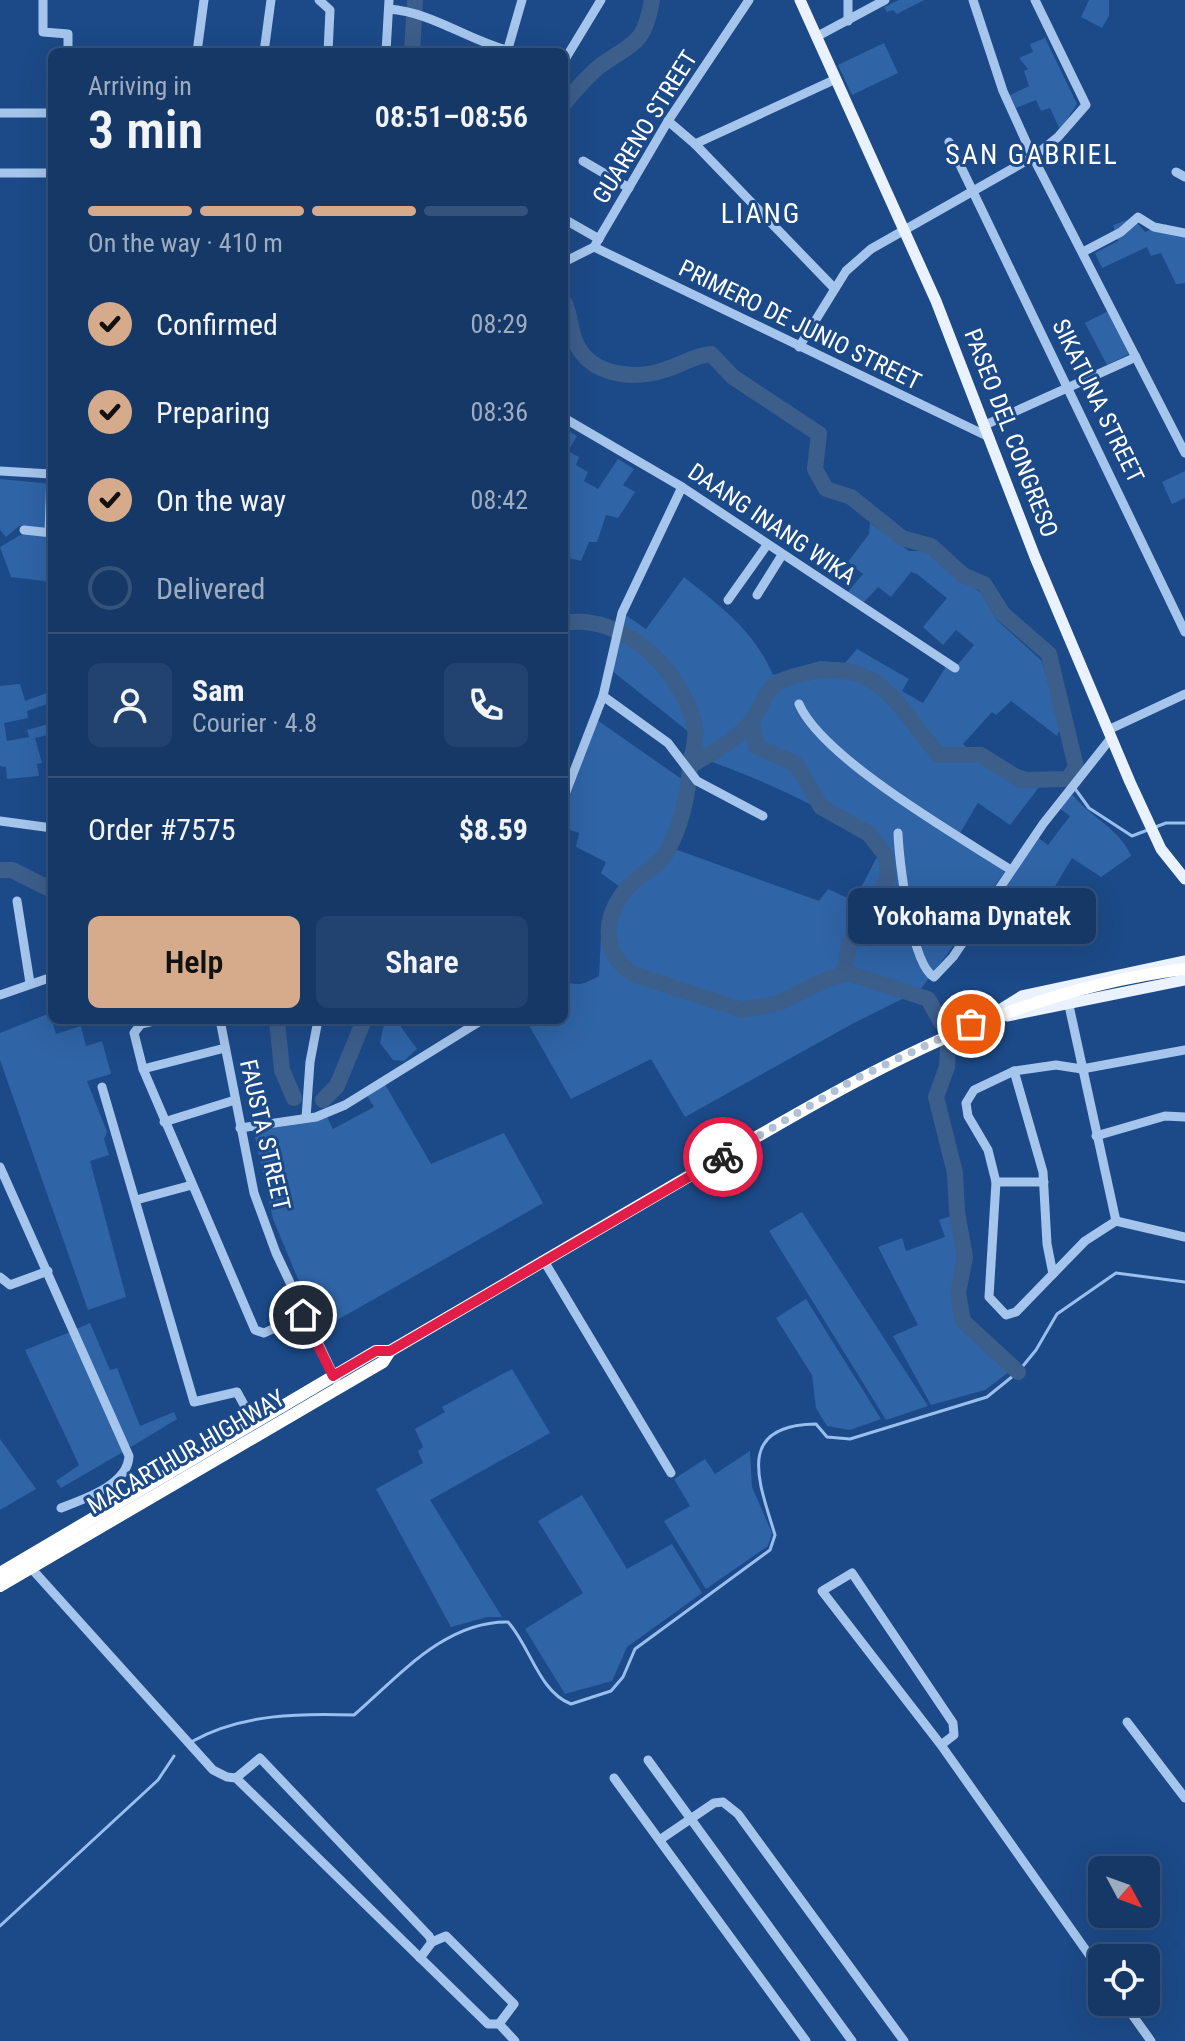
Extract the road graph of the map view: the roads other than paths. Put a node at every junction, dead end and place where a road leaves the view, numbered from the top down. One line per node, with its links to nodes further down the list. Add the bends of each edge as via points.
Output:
1 (43, 0): 16 (street, via 43,32 68,34)
2 (200, 0): 17 (street)
3 (271, 0): 18 (street)
4 (319, 0): 19 (street, via 330,10)
5 (522, 0): 22 (street)
6 (601, 0): 23 (street)
7 (749, 0): 27 (street, GUARENO STREET)
8 (800, 0): 15 (main road, PASEO DEL CONGRESO)
9 (848, 0): 14 (street)
10 (885, 0): 14 (street)
11 (973, 0): 30 (street, via 1003,91)
12 (1035, 0): 30 (street, via 1086,105)
13 (389, 4): 20 (street); 21 (street)
14 (848, 21): 15 (street)
15 (816, 37): 24 (main road, PASEO DEL CONGRESO)
16 (68, 48)
17 (197, 48)
18 (265, 48)
19 (328, 48)
20 (386, 48)
21 (498, 48)
22 (508, 48)
23 (568, 55)
24 (836, 79): 29 (street); 37 (main road, PASEO DEL CONGRESO)
25 (0, 113): 26 (street)
26 (48, 113)
27 (668, 121): 29 (street); 34 (street, GUARENO STREET)
28 (949, 142): 35 (street, SIKATUNA STREET)
29 (695, 144): 42 (street)
30 (1033, 157): 35 (street); 40 (street)
31 (583, 161): 34 (street)
32 (0, 173): 33 (street)
33 (48, 173)
34 (629, 188): 39 (street, GUARENO STREET)
35 (973, 188): 37 (street); 45 (street, SIKATUNA STREET)
36 (568, 222): 39 (street, PRIMERO DE JUNIO STREET)
37 (902, 229): 42 (street, via 871,249); 47 (main road, PASEO DEL CONGRESO)
38 (1185, 233): 40 (street, via 1154,227 1138,217)
39 (597, 243): 41 (street); 43 (street, PRIMERO DE JUNIO STREET)
40 (1083, 252): 44 (street)
41 (568, 260)
42 (834, 288): 43 (street)
43 (799, 347): 48 (street, PRIMERO DE JUNIO STREET)
44 (1136, 357): 45 (street); 49 (street)
45 (1070, 388): 47 (street); 59 (street, SIKATUNA STREET)
46 (568, 420): 52 (street, DAANG INANG WIKA)
47 (985, 425): 48 (main road, PASEO DEL CONGRESO)
48 (989, 437): 64 (main road, PASEO DEL CONGRESO)
49 (1185, 453)
50 (0, 471): 51 (street)
51 (48, 474)
52 (682, 487): 55 (street, DAANG INANG WIKA); 62 (street, via 622,613)
53 (24, 530): 54 (street)
54 (48, 533)
55 (767, 545): 56 (street, DAANG INANG WIKA); 58 (street)
56 (782, 555): 57 (street); 60 (street, DAANG INANG WIKA)
57 (757, 595)
58 (728, 600)
59 (1185, 632)
60 (955, 668)
61 (1185, 694): 64 (street)
62 (603, 696): 65 (street); 66 (street, via 668,743 697,781)
63 (799, 704): 70 (street, via 812,728 856,765)
64 (1110, 734): 70 (street); 71 (main road, PASEO DEL CONGRESO, via 1151,828)
65 (568, 787)
66 (763, 816)
67 (0, 821): 68 (street)
68 (48, 827)
69 (898, 833): 70 (street, via 911,923 924,967 934,977)
70 (1011, 870)
71 (1185, 879)
72 (17, 901): 77 (street)
73 (1185, 961): 80 (main road, MACARTHUR HIGHWAY, via 1022,996)
74 (1185, 969): 80 (highway, MACARTHUR HIGHWAY)
75 (48, 978): 77 (street)
76 (1185, 980): 79 (main road, MACARTHUR HIGHWAY)
77 (30, 983): 78 (street)
78 (0, 995)
79 (1068, 1001): 80 (main road, MACARTHUR HIGHWAY, via 1027,1014); 88 (street)
80 (990, 1017): 104 (highway, MACARTHUR HIGHWAY, via 855,1079)
81 (141, 1024): 87 (street, via 134,1033)
82 (221, 1024): 85 (street, FAUSTA STREET)
83 (318, 1024): 93 (street)
84 (476, 1024): 93 (street, via 345,1105)
85 (225, 1048): 87 (street); 91 (street, FAUSTA STREET)
86 (1185, 1050): 88 (street)
87 (143, 1069): 94 (street)
88 (1082, 1069): 89 (street, via 1056,1065); 96 (street)
89 (1014, 1071): 98 (street, via 974,1090 966,1103); 99 (street)
90 (102, 1087): 101 (street)
91 (235, 1100): 94 (street); 95 (street, FAUSTA STREET)
92 (1185, 1117): 96 (street, via 1165,1116)
93 (306, 1118): 95 (street)
94 (164, 1122): 100 (street)
95 (240, 1128): 110 (street, FAUSTA STREET, via 254,1193)
96 (1096, 1136): 102 (street)
97 (1, 1171): 105 (street)
98 (996, 1182): 99 (street); 106 (street, via 991,1303 1006,1315 1016,1312)
99 (1044, 1182): 106 (street)
100 (192, 1185): 101 (street); 110 (street, via 255,1330 264,1333)
101 (136, 1200): 112 (street, via 194,1402 237,1392)
102 (1116, 1221): 103 (street); 106 (street, via 1085,1241)
103 (1185, 1237)
104 (544, 1261): 111 (highway, MACARTHUR HIGHWAY, via 390,1351 376,1351); 114 (street)
105 (48, 1271): 108 (street); 115 (street, via 129,1456 123,1472 99,1492)
106 (1053, 1274)
107 (0, 1277): 108 (street)
108 (10, 1285): 109 (street)
109 (0, 1292)
110 (303, 1315): 111 (street, FAUSTA STREET)
111 (337, 1382): 112 (highway, MACARTHUR HIGHWAY); 113 (highway, MACARTHUR HIGHWAY)
112 (254, 1423): 113 (highway, MACARTHUR HIGHWAY)
113 (212, 1455): 116 (highway, MACARTHUR HIGHWAY); 117 (highway, MACARTHUR HIGHWAY)
114 (671, 1473)
115 (61, 1508)
116 (31, 1568): 118 (highway, MACARTHUR HIGHWAY); 122 (street, via 184,1740 218,1774)
117 (0, 1573)
118 (0, 1586)
119 (1127, 1722): 124 (street)
120 (941, 1745): 120 (street, via 954,1735 953,1723 852,1573 822,1591); 128 (street)
121 (648, 1760): 125 (street)
122 (236, 1778): 127 (street, via 260,1758); 129 (street)
123 (614, 1778): 126 (street)
124 (1185, 1798)
125 (689, 1820): 126 (street); 134 (street); 135 (street, via 714,1803 723,1802 738,1814)
126 (661, 1839): 133 (street)
127 (432, 1942): 129 (street); 131 (street, via 446,1936 514,2004)
128 (1088, 1953)
129 (420, 1958): 131 (street, via 488,2024)
130 (1133, 2016): 136 (street)
131 (499, 2024): 132 (street)
132 (515, 2041)
133 (806, 2041)
134 (852, 2041)
135 (904, 2041)
136 (1151, 2041)

